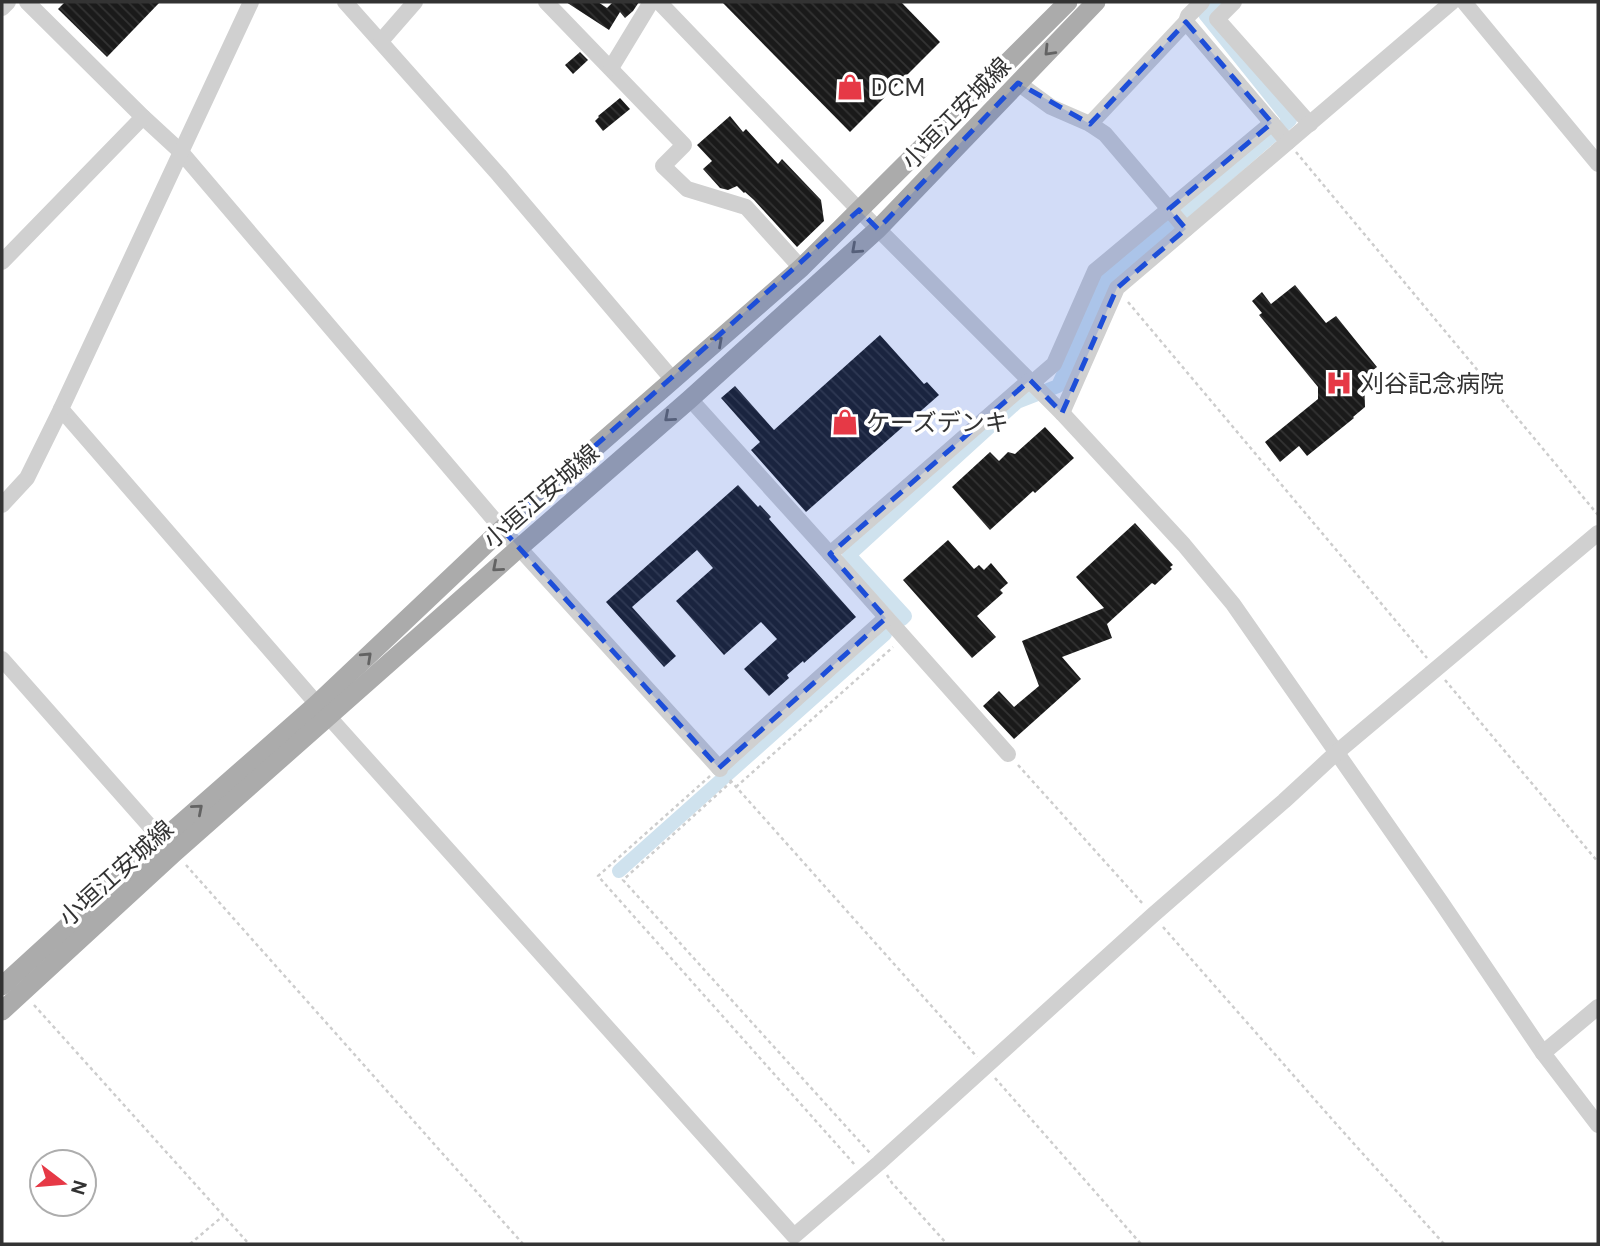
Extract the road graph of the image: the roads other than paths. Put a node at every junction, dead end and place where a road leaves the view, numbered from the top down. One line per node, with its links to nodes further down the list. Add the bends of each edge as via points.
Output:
1 (8, 2): 15 (street)
2 (27, 2): 20 (street)
3 (251, 2): 25 (street)
4 (345, 2): 17 (street)
5 (415, 2): 17 (street)
6 (547, 2): 18 (street)
7 (651, 2): 18 (street)
8 (659, 2): 27 (street)
9 (1068, 2): 27 (main road, 小垣江安城線)
10 (1096, 2): 19 (main road, 小垣江安城線, one-way to 19)
11 (1202, 2): 16 (street)
12 (1234, 2): 23 (street, via 1217,19)
13 (1452, 2): 23 (street)
14 (1464, 2): 26 (street)
15 (2, 8)
16 (1186, 22): 21 (street); 22 (street)
17 (381, 41): 33 (street)
18 (611, 68): 32 (street, via 684,145 663,166 687,189 746,206)
19 (1018, 83): 22 (street, via 1051,107); 29 (main road, 小垣江安城線)
20 (143, 117): 25 (street); 31 (street)
21 (1273, 123): 24 (street); 28 (street)
22 (1090, 124): 28 (street, via 1105,134)
23 (1310, 124): 24 (street)
24 (1288, 142): 30 (street)
25 (181, 152): 36 (street); 39 (street)
26 (1598, 164)
27 (859, 210): 29 (street); 32 (main road, 小垣江安城線)
28 (1170, 210): 30 (street); 34 (street, via 1095,271 1054,364)
29 (878, 229): 34 (street); 35 (main road, 小垣江安城線, one-way to 35)
30 (1186, 229): 37 (street, via 1117,288)
31 (2, 262)
32 (801, 268): 33 (main road, 小垣江安城線, one-way to 32)
33 (673, 380): 39 (main road, 小垣江安城線)
34 (1032, 382): 37 (street); 42 (street)
35 (690, 399): 41 (main road, 小垣江安城線, one-way to 41); 42 (street)
36 (61, 410): 38 (street, via 27,478); 45 (street)
37 (1061, 412): 46 (street, via 1233,604)
38 (2, 505)
39 (502, 529): 41 (street); 45 (main road, 小垣江安城線, one-way to 39)
40 (1598, 533): 46 (street)
41 (519, 548): 43 (street, via 725,775); 45 (main road, 小垣江安城線, one-way to 45)
42 (830, 554): 43 (street)
43 (886, 618): 47 (street)
44 (2, 660): 48 (street)
45 (322, 710): 48 (main road, 小垣江安城線); 54 (street)
46 (1336, 753): 52 (street); 54 (street)
47 (1008, 754)
48 (168, 846): 49 (main road, 小垣江安城線)
49 (9, 982): 51 (main road, 小垣江安城線)
50 (1598, 1007): 52 (street)
51 (2, 1011)
52 (1543, 1053): 53 (street)
53 (1598, 1125)
54 (789, 1240)

